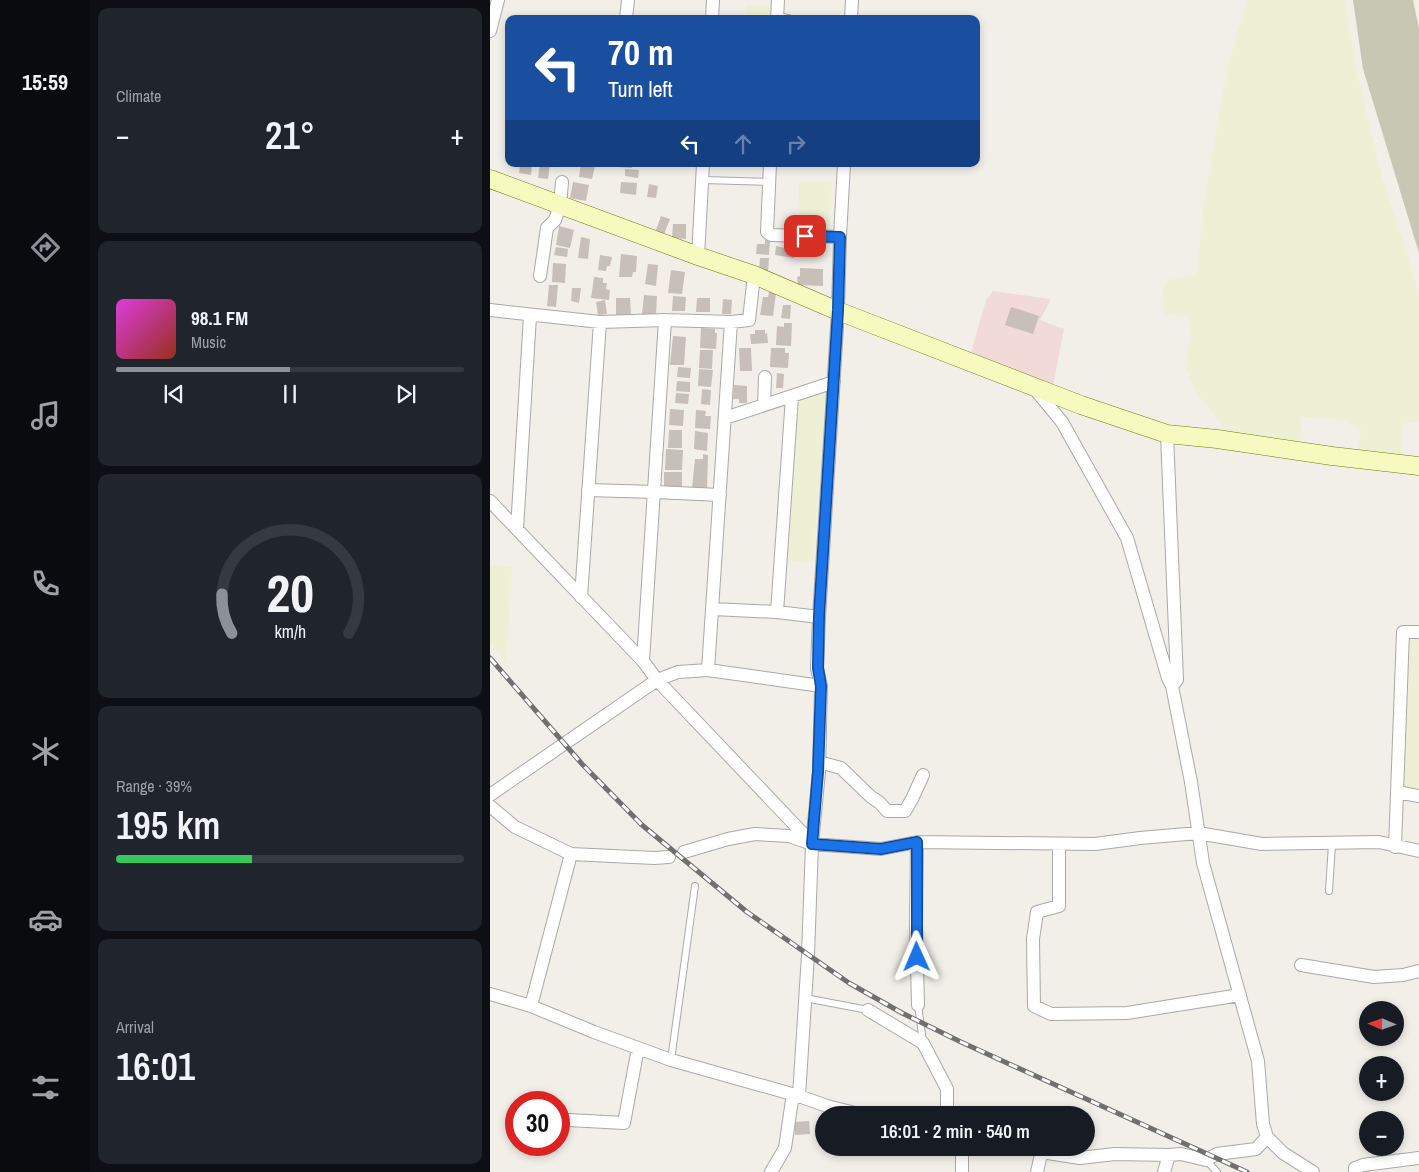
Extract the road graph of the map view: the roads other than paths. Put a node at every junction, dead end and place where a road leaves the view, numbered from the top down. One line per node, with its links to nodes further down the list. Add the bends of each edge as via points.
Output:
1 (498, 0): 10 (street)
2 (628, 0): 6 (street)
3 (713, 0): 7 (street)
4 (778, 0): 8 (street)
5 (852, 0): 9 (street)
6 (626, 15)
7 (712, 15)
8 (777, 15)
9 (851, 15)
10 (490, 31)
11 (704, 167): 15 (street)
12 (770, 167): 17 (street)
13 (844, 167): 19 (street)
14 (490, 179): 18 (street)
15 (702, 180): 17 (lane); 20 (street)
16 (562, 182): 18 (street)
17 (769, 182): 19 (street, via 767,232 771,235)
18 (560, 205): 20 (street); 22 (street, via 555,220 547,228)
19 (840, 237): 24 (street)
20 (698, 256): 21 (street)
21 (754, 275): 24 (street); 28 (street, via 749,320)
22 (540, 276)
23 (490, 310): 25 (street)
24 (838, 310): 30 (street); 31 (street)
25 (530, 316): 27 (street); 41 (street)
26 (665, 320): 27 (street); 28 (street); 38 (street)
27 (600, 322): 37 (street)
28 (731, 322): 34 (street)
29 (765, 377): 33 (street)
30 (834, 382): 32 (street); 45 (street)
31 (1033, 386): 35 (street); 51 (street, via 1062,422 1127,538)
32 (792, 396): 33 (street); 44 (street)
33 (764, 405): 34 (street)
34 (725, 418): 39 (street)
35 (1167, 434): 36 (street); 51 (street, via 1177,680)
36 (1419, 466)
37 (588, 490): 38 (street); 42 (street)
38 (655, 492): 39 (street); 47 (street)
39 (720, 495): 43 (street)
40 (490, 501): 41 (street)
41 (517, 529): 42 (street)
42 (581, 597): 47 (street)
43 (713, 609): 44 (street); 48 (street)
44 (777, 612): 45 (street)
45 (819, 616): 50 (street)
46 (1419, 632): 54 (street, via 1403,632)
47 (643, 661): 49 (street)
48 (708, 670): 49 (street, via 678,672); 50 (street)
49 (657, 680): 55 (street); 60 (street)
50 (821, 686): 52 (street)
51 (1172, 686): 58 (street)
52 (819, 762): 53 (street, via 841,768 887,811 905,811); 60 (street)
53 (923, 775)
54 (1397, 792): 56 (street); 63 (street)
55 (490, 795)
56 (1419, 796)
57 (490, 806): 66 (street, via 515,827)
58 (1198, 833): 61 (street, via 1095,844); 62 (street, via 1262,844); 73 (street, via 1203,863)
59 (917, 842): 60 (street, via 881,849); 61 (street); 76 (street)
60 (812, 844): 65 (street, via 789,836 754,834); 74 (street)
61 (1059, 844): 73 (street, via 1059,906 1037,912 1032,939 1034,1006 1051,1014 1128,1013)
62 (1332, 844): 63 (street, via 1379,842); 69 (lane)
63 (1395, 847): 64 (street)
64 (1419, 851)
65 (684, 852)
66 (572, 854): 67 (street); 75 (street)
67 (669, 857)
68 (695, 886): 80 (lane)
69 (1329, 891)
70 (1301, 965): 71 (street, via 1374,977)
71 (1419, 971)
72 (490, 994): 75 (street)
73 (1240, 995): 85 (street, via 1258,1061 1261,1108)
74 (805, 998): 77 (lane); 81 (street)
75 (531, 1006): 79 (street)
76 (918, 1006): 78 (lane)
77 (868, 1010): 78 (street)
78 (923, 1044): 83 (street, via 947,1089)
79 (638, 1048): 80 (street); 84 (street, via 624,1123)
80 (671, 1060): 81 (street)
81 (799, 1096): 82 (street); 92 (street, via 792,1100 785,1148)
82 (827, 1106)
83 (947, 1106)
84 (570, 1120)
85 (1267, 1137): 91 (street, via 1256,1149 1217,1154); 97 (street, via 1283,1153)
86 (1169, 1155): 89 (street); 91 (street, via 1181,1154); 95 (street)
87 (962, 1156): 93 (street)
88 (1041, 1156): 94 (street)
89 (1067, 1156)
90 (1419, 1158): 98 (street, via 1363,1165 1355,1168)
91 (1206, 1160): 96 (lane)
92 (771, 1172)
93 (962, 1172)
94 (1037, 1172)
95 (1164, 1172)
96 (1217, 1172)
97 (1313, 1172)
98 (1355, 1172)

